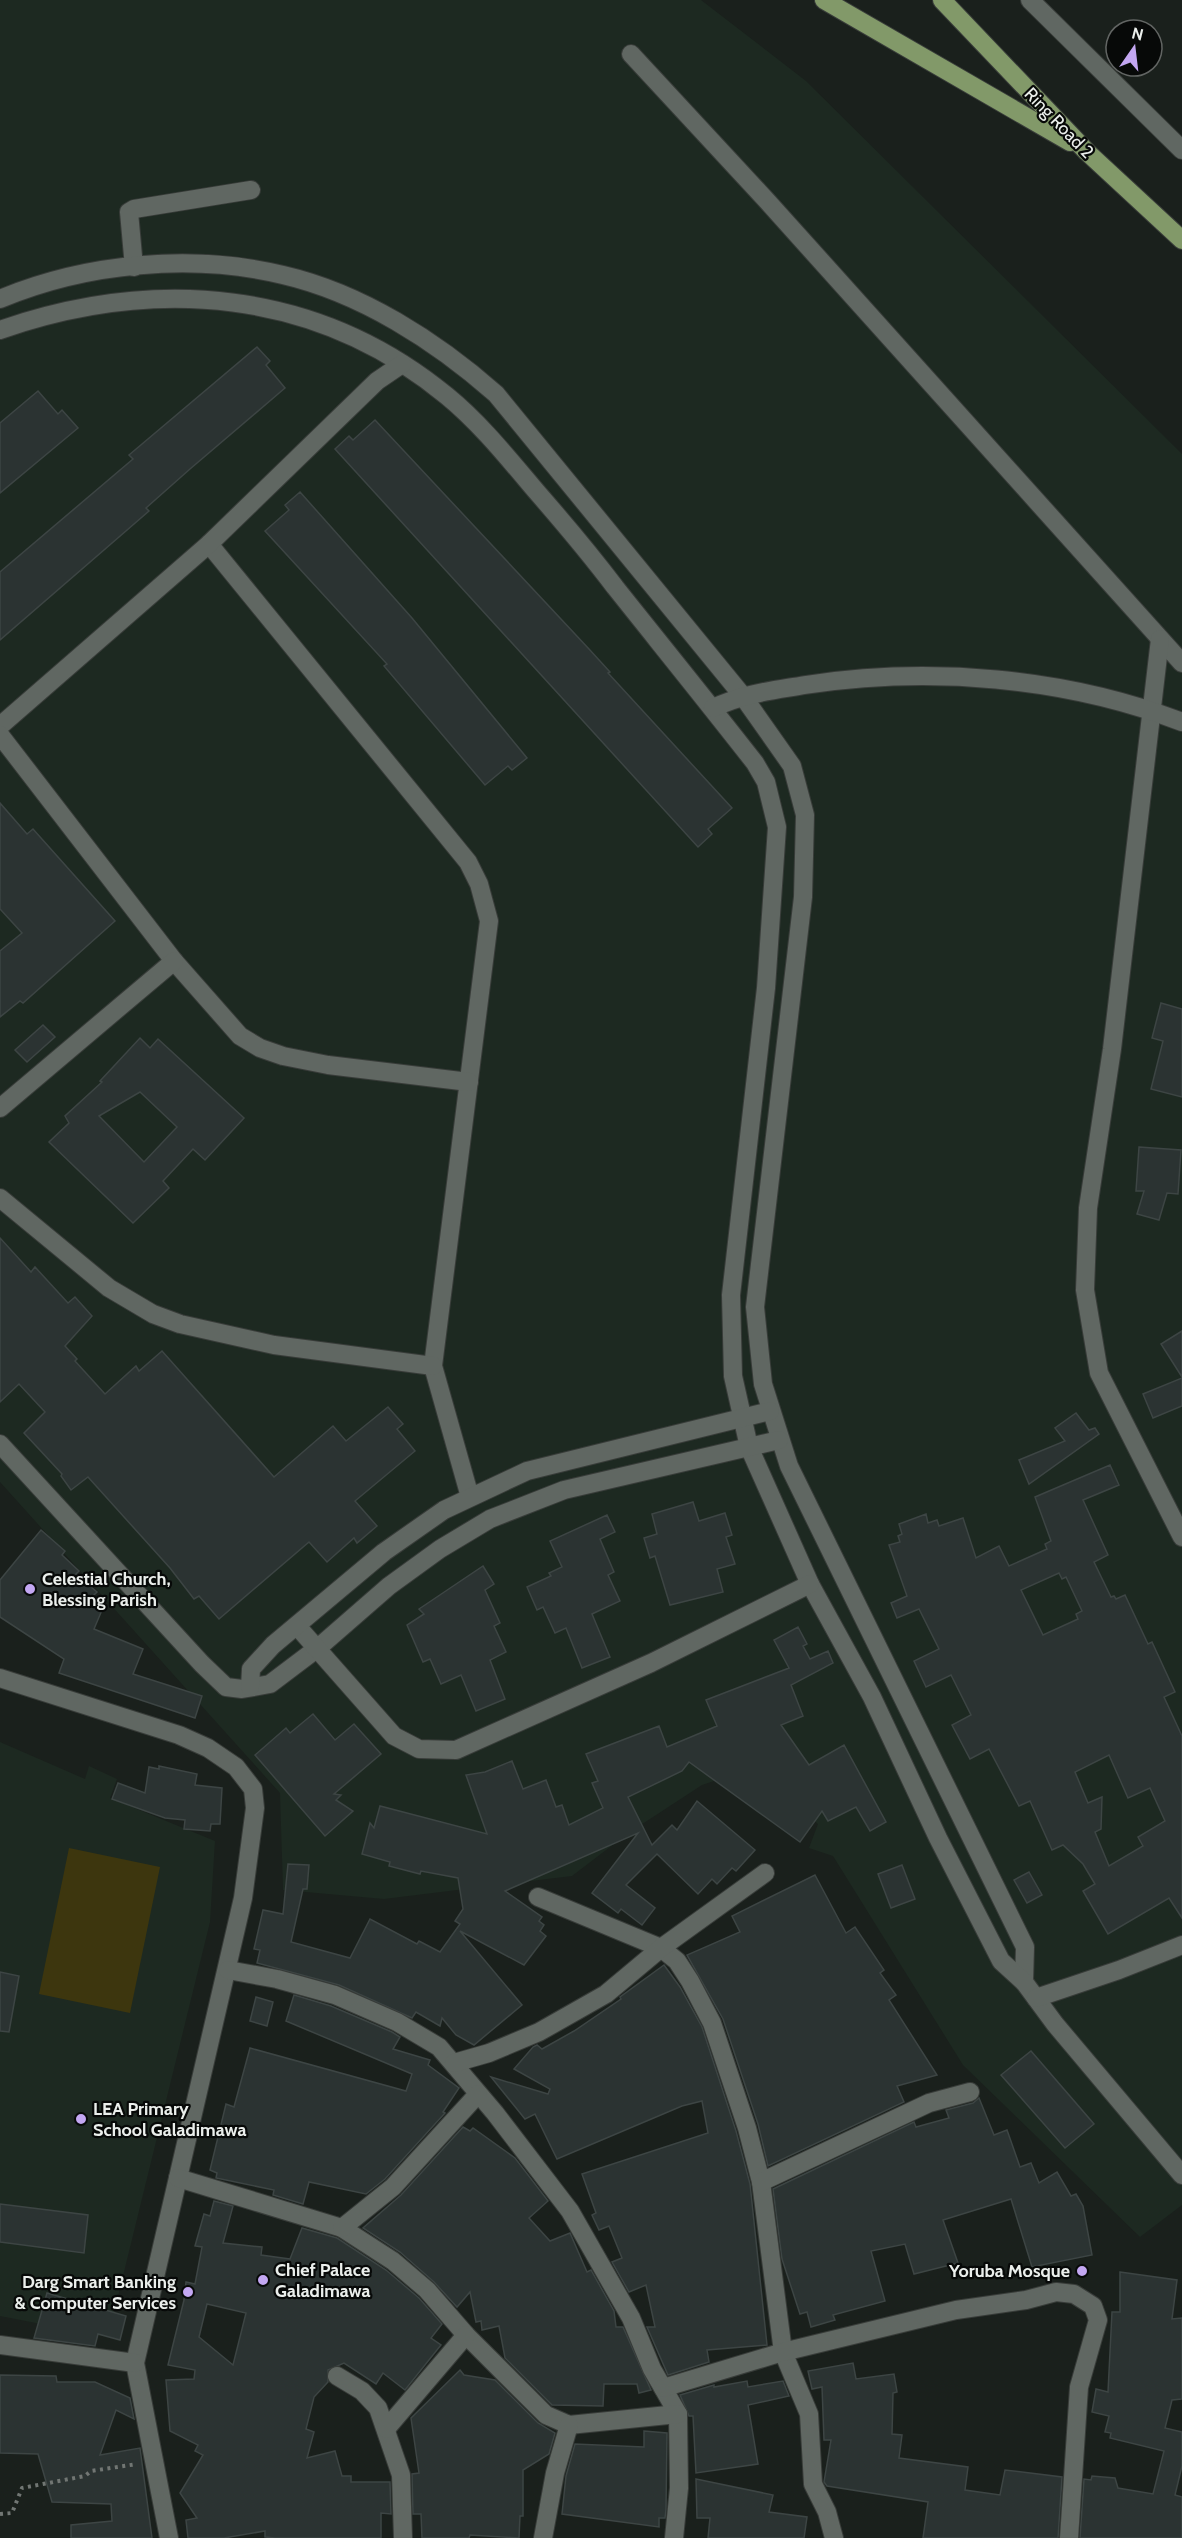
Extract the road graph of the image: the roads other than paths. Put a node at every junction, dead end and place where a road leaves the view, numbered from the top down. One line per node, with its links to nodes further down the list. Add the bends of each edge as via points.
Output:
1 (824, 0): 6 (main road)
2 (942, 0): 6 (main road, Ring Road 2)
3 (1030, 0): 5 (street)
4 (631, 54): 15 (street)
5 (1182, 150)
6 (1087, 152): 8 (main road, Ring Road 2)
7 (250, 190): 9 (street, via 129,212)
8 (1182, 240)
9 (131, 267): 10 (street, via 59,279); 11 (street); 17 (street, via 194,265 250,268 284,275 357,302 405,327 469,370 525,427)
10 (0, 298)
11 (132, 300): 12 (street, via 71,310); 13 (street, via 230,300 271,308 358,339)
12 (0, 330)
13 (402, 364): 14 (street, via 377,381); 18 (street, via 449,398 502,451)
14 (209, 544): 21 (street); 24 (street, via 468,862 479,884 489,921)
15 (1160, 639): 16 (street); 19 (street)
16 (1182, 663)
17 (742, 695): 18 (street); 19 (street, via 853,678 957,678 1072,691); 28 (street, via 792,766 805,815 803,897 755,1307 758,1350)
18 (713, 708): 29 (street, via 766,782 777,827 766,988 731,1295 731,1357)
19 (1150, 710): 20 (street); 34 (street, via 1112,1049 1088,1209 1085,1290 1099,1373)
20 (1182, 722)
21 (0, 726)
22 (0, 735): 23 (street)
23 (174, 961): 24 (street, via 240,1036 260,1048 328,1065); 25 (street)
24 (469, 1082): 27 (street)
25 (0, 1108)
26 (0, 1198): 27 (street, via 109,1288 153,1314 274,1346)
27 (432, 1366): 33 (street)
28 (770, 1411): 29 (street); 30 (street)
29 (741, 1417): 32 (street); 33 (street, via 527,1471)
30 (779, 1440): 32 (street); 45 (street, via 829,1551 1025,1947)
31 (0, 1444): 39 (street, via 226,1687)
32 (749, 1447): 35 (street); 37 (street, via 564,1490 490,1519 389,1586)
33 (470, 1497): 36 (street, via 415,1529)
34 (1182, 1537)
35 (810, 1584): 37 (street, via 651,1664 456,1750 419,1749 394,1736); 45 (street, via 872,1697 985,1933 1001,1961)
36 (297, 1626): 37 (street); 39 (street, via 251,1669)
37 (319, 1647): 39 (street, via 270,1684)
38 (0, 1678): 44 (street, via 179,1735 224,1758 246,1778 253,1789 255,1808)
39 (250, 1687)
40 (765, 1873): 43 (street)
41 (538, 1898): 43 (street)
42 (1182, 1945): 46 (street)
43 (661, 1948): 47 (street, via 606,1994 576,2012 489,2053); 52 (street, via 690,1981 712,2023)
44 (228, 1970): 47 (street, via 277,1978 335,1995 397,2022 439,2047); 51 (street)
45 (1024, 1982): 46 (street)
46 (1036, 1998): 50 (street)
47 (454, 2063): 49 (street)
48 (970, 2092): 52 (street, via 929,2103)
49 (478, 2094): 53 (street, via 393,2187); 59 (street, via 570,2211 631,2318)
50 (1182, 2175)
51 (178, 2178): 53 (street); 57 (street)
52 (761, 2182): 56 (street)
53 (342, 2228): 54 (street, via 393,2261 427,2290)
54 (466, 2336): 61 (street, via 546,2415); 62 (street)
55 (0, 2345): 57 (street)
56 (783, 2352): 59 (street); 67 (street, via 809,2414 813,2484); 68 (street, via 956,2310 1056,2292 1084,2298 1093,2306 1098,2320 1079,2387)
57 (135, 2363): 63 (street)
58 (338, 2376): 62 (street, via 372,2400)
59 (663, 2388): 60 (street)
60 (678, 2414): 61 (street); 66 (street, via 679,2488)
61 (569, 2425): 65 (street)
62 (386, 2429): 64 (street, via 401,2475)
63 (169, 2538)
64 (403, 2538)
65 (543, 2538)
66 (674, 2538)
67 (834, 2538)
68 (1068, 2538)

